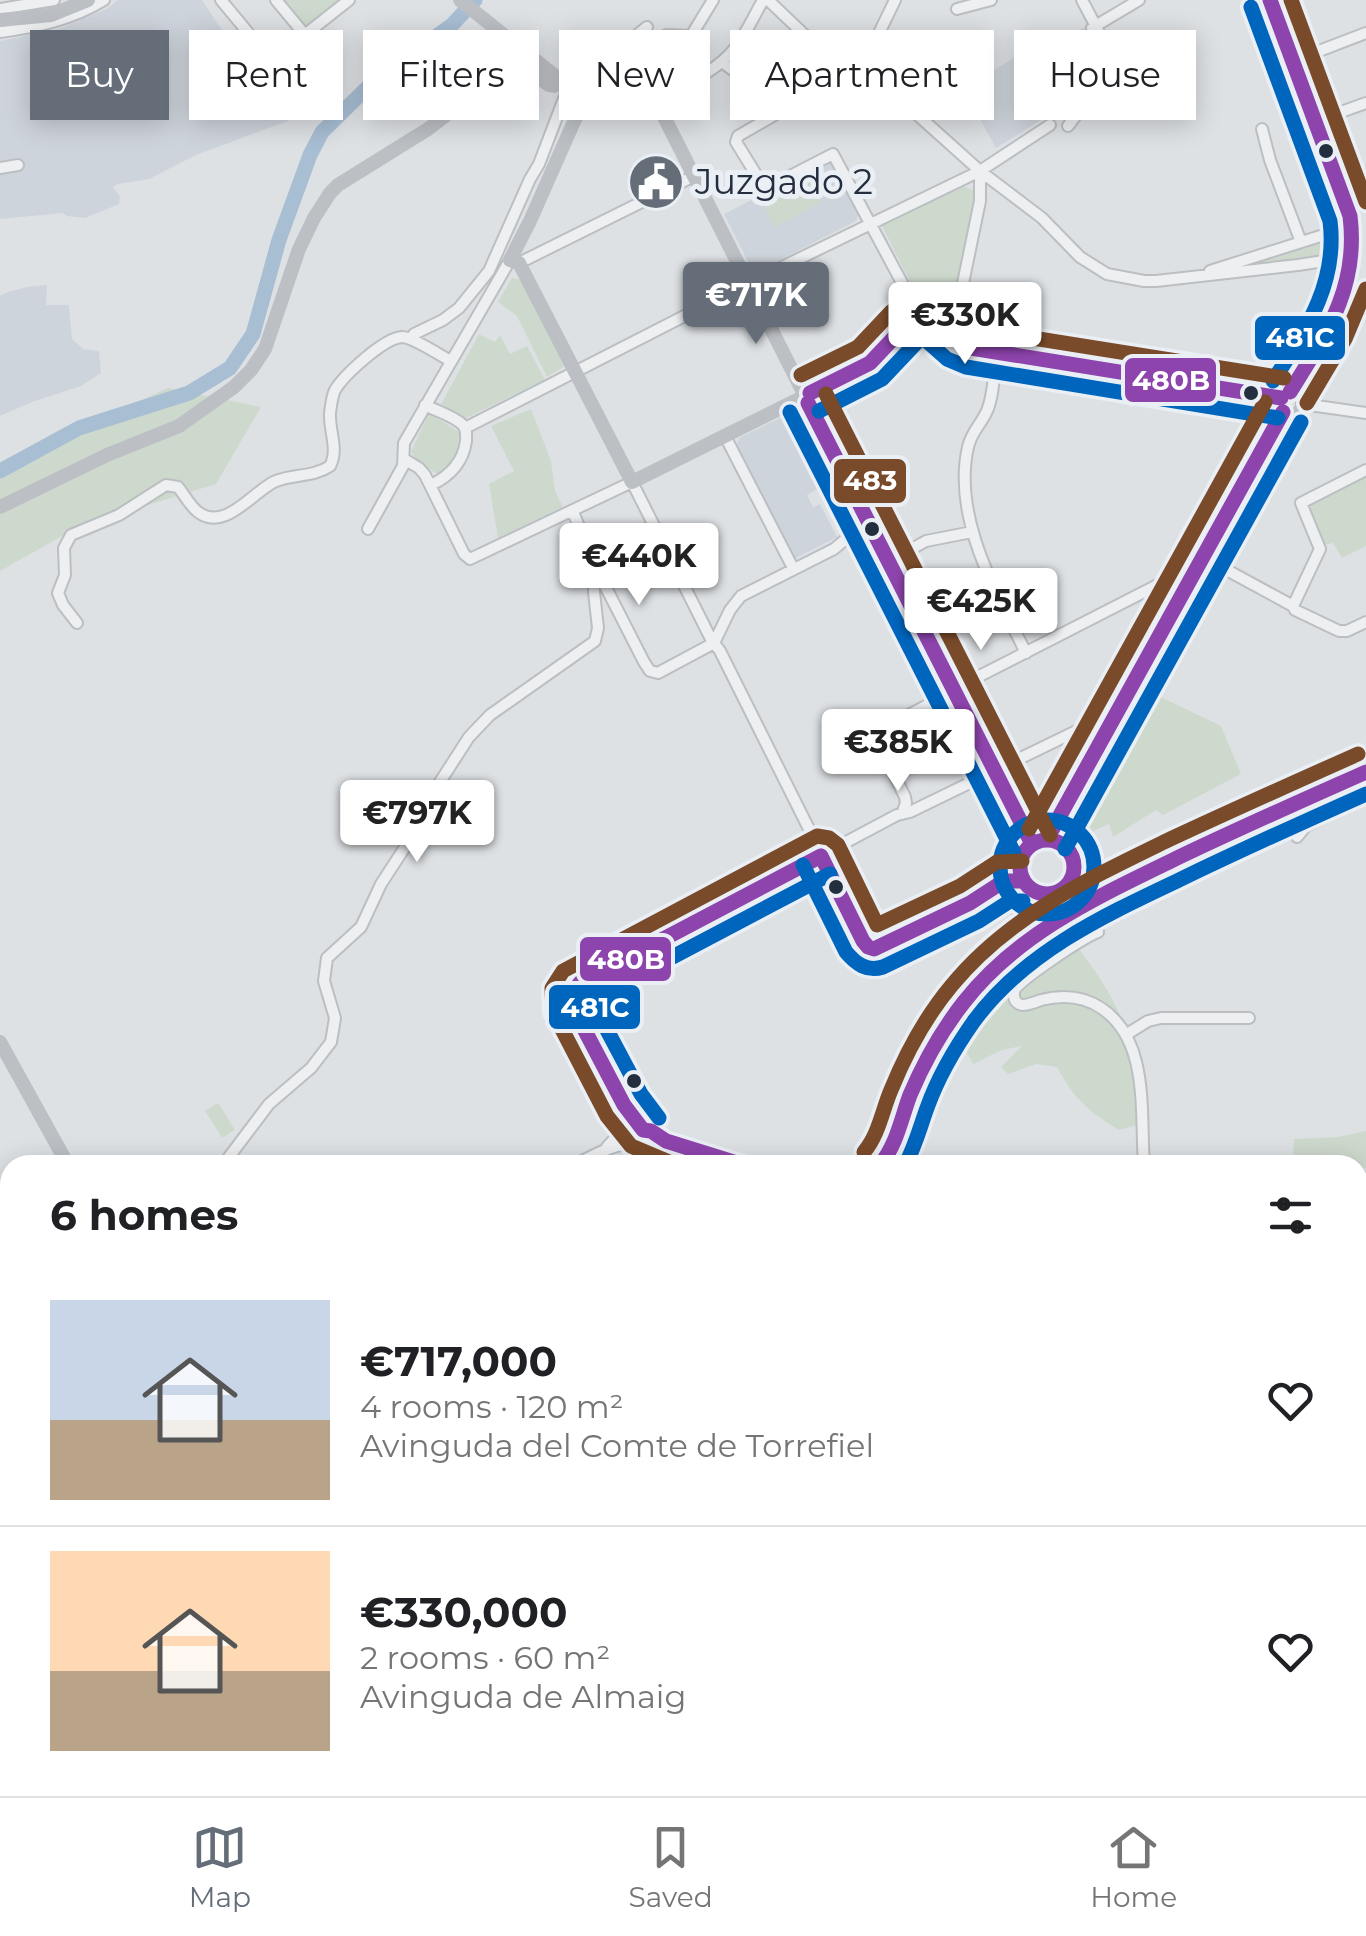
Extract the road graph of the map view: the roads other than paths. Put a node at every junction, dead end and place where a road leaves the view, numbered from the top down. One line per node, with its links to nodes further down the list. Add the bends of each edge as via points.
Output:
1 (54, 0): 16 (street)
2 (68, 0): 14 (street); 16 (street)
3 (220, 0): 18 (street)
4 (276, 0): 19 (street)
5 (349, 0): 20 (street)
6 (460, 0): 29 (street)
7 (714, 0): 21 (street)
8 (766, 0): 22 (street); 26 (street)
9 (895, 0): 23 (street)
10 (991, 0): 15 (street)
11 (1082, 0): 17 (street)
12 (1139, 0): 17 (street)
13 (1270, 0): 25 (street)
14 (92, 2): 16 (street)
15 (957, 9)
16 (4, 22)
17 (1094, 27): 39 (street, via 1120,72 1107,93)
18 (245, 30)
19 (301, 30)
20 (311, 30)
21 (696, 30)
22 (799, 30)
23 (880, 30)
24 (1366, 33): 25 (street)
25 (1293, 61): 37 (street)
26 (722, 62): 27 (street); 28 (street)
27 (730, 68)
28 (710, 69)
29 (559, 80)
30 (559, 86): 72 (street, via 512,64 428,129 338,185 299,248 265,348 234,387 179,426)
31 (559, 103): 56 (street, via 489,271 460,308)
32 (1366, 103): 37 (street)
33 (575, 120): 51 (street)
34 (666, 120): 44 (street)
35 (766, 120): 47 (street, via 735,138 763,188 833,154)
36 (921, 120): 43 (street)
37 (1316, 121): 48 (street)
38 (1050, 125): 43 (street)
39 (1068, 126)
40 (1262, 129): 49 (street)
41 (18, 165): 42 (street)
42 (0, 168)
43 (980, 171): 45 (street); 46 (street); 52 (street, via 1099,270 1148,282)
44 (694, 176): 51 (street); 53 (street)
45 (958, 182): 46 (street); 47 (street)
46 (981, 187): 55 (street)
47 (869, 224): 53 (street); 54 (street, via 914,306)
48 (1355, 224): 49 (street); 50 (street)
49 (1301, 242): 52 (street)
50 (1353, 253): 52 (street); 62 (street, via 1338,308)
51 (514, 262): 59 (street); 60 (street)
52 (1185, 278)
53 (749, 284): 60 (street); 61 (street)
54 (927, 315): 55 (street); 57 (street); 61 (street, via 904,327 870,363)
55 (958, 315): 57 (street)
56 (410, 339): 59 (street); 83 (street, via 376,350 336,390 330,422 334,458 326,469 272,483 235,512 217,516 200,514 178,487 166,485 74,533 64,548 58,593)
57 (954, 339): 58 (street)
58 (996, 352): 62 (street); 76 (street, via 988,408 966,459)
59 (451, 361): 64 (street)
60 (576, 372): 66 (street); 70 (street)
61 (804, 397): 67 (street); 74 (street)
62 (1285, 401): 63 (street, via 1294,415); 77 (street)
63 (1302, 404): 65 (street)
64 (425, 405): 66 (street); 68 (street, via 404,443)
65 (1366, 413)
66 (465, 428): 71 (street, via 460,461)
67 (726, 436): 70 (street); 80 (street)
68 (404, 459): 71 (street); 75 (street)
69 (1366, 470): 81 (street, via 1301,506 1320,549)
70 (632, 482): 73 (street); 84 (street)
71 (431, 485): 73 (street, via 470,560)
72 (0, 507)
73 (573, 512): 79 (street)
74 (870, 522): 78 (street); 80 (street)
75 (368, 529)
76 (972, 532): 78 (street, via 926,541); 85 (street)
77 (1200, 558): 81 (street); 85 (street); 87 (street)
78 (890, 561): 86 (street)
79 (595, 566): 84 (street, via 648,669 665,670); 107 (street, via 595,641 490,714 469,737 360,927 328,958 324,981 335,1026 328,1049 268,1104)
80 (793, 568): 84 (street, via 738,599)
81 (1293, 606): 82 (street, via 1339,631)
82 (1366, 622)
83 (78, 623)
84 (714, 643): 95 (street)
85 (1026, 653): 86 (street)
86 (954, 688): 88 (street); 91 (street, via 876,736 905,796)
87 (1114, 716): 88 (street); 93 (street)
88 (995, 770): 91 (street); 93 (street)
89 (1366, 772): 94 (main road); 111 (main road, via 1062,926 1019,958 964,1021 924,1094 911,1131)
90 (1366, 796): 92 (street)
91 (902, 814): 95 (street)
92 (1297, 836)
93 (1040, 839): 96 (street, via 1069,851); 97 (street, via 1020,865)
94 (1202, 846): 96 (main road, via 1117,876); 99 (main road, via 1052,921 983,978)
95 (821, 856): 97 (street, via 863,941 874,949); 103 (street, via 573,990 572,1006)
96 (1074, 871): 97 (street, via 1057,892)
97 (1021, 883): 99 (main road, via 1020,922)
98 (1098, 932): 101 (street, via 1024,980 1015,999 1023,1005 1082,999)
99 (956, 1012): 110 (main road, via 917,1081)
100 (1249, 1018): 101 (street, via 1160,1018)
101 (1127, 1034): 112 (street, via 1137,1068)
102 (0, 1042): 106 (street)
103 (624, 1105): 104 (street); 105 (street)
104 (641, 1130): 105 (street, via 630,1120); 105 (street, via 636,1143); 109 (street)
105 (623, 1133): 108 (street)
106 (62, 1155)
107 (230, 1155)
108 (593, 1155)
109 (710, 1155)
110 (887, 1155)
111 (912, 1155)
112 (1143, 1155)

